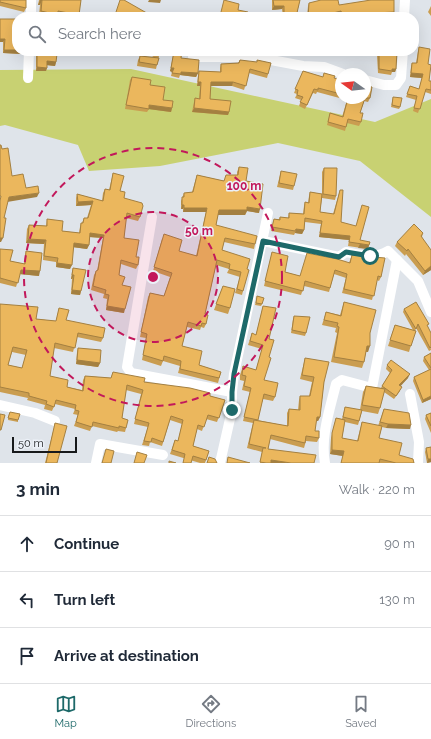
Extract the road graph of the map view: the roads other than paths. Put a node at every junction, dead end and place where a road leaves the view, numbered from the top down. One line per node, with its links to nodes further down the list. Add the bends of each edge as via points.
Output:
1 (31, 0): 3 (street)
2 (405, 0): 4 (street)
3 (31, 12)
4 (404, 12)
5 (29, 56): 9 (street)
6 (402, 56): 10 (street, via 401,78 396,85)
7 (193, 57): 8 (street, via 255,57 303,66 324,67)
8 (335, 71)
9 (28, 78)
10 (371, 82)
11 (268, 213): 13 (street)
12 (152, 217): 16 (street, via 127,367 131,373)
13 (263, 241): 14 (street, via 339,257 346,252 380,256 388,251); 16 (street)
14 (397, 260): 15 (street, via 418,281); 23 (street, via 372,388 342,380 336,384 323,452)
15 (431, 312)
16 (232, 392): 22 (street, via 232,410)
17 (410, 394): 24 (street, via 419,442)
18 (0, 405): 19 (street, via 35,413)
19 (55, 421)
20 (163, 455): 21 (street, via 100,444)
21 (96, 463)
22 (220, 463)
23 (325, 463)
24 (418, 463)

